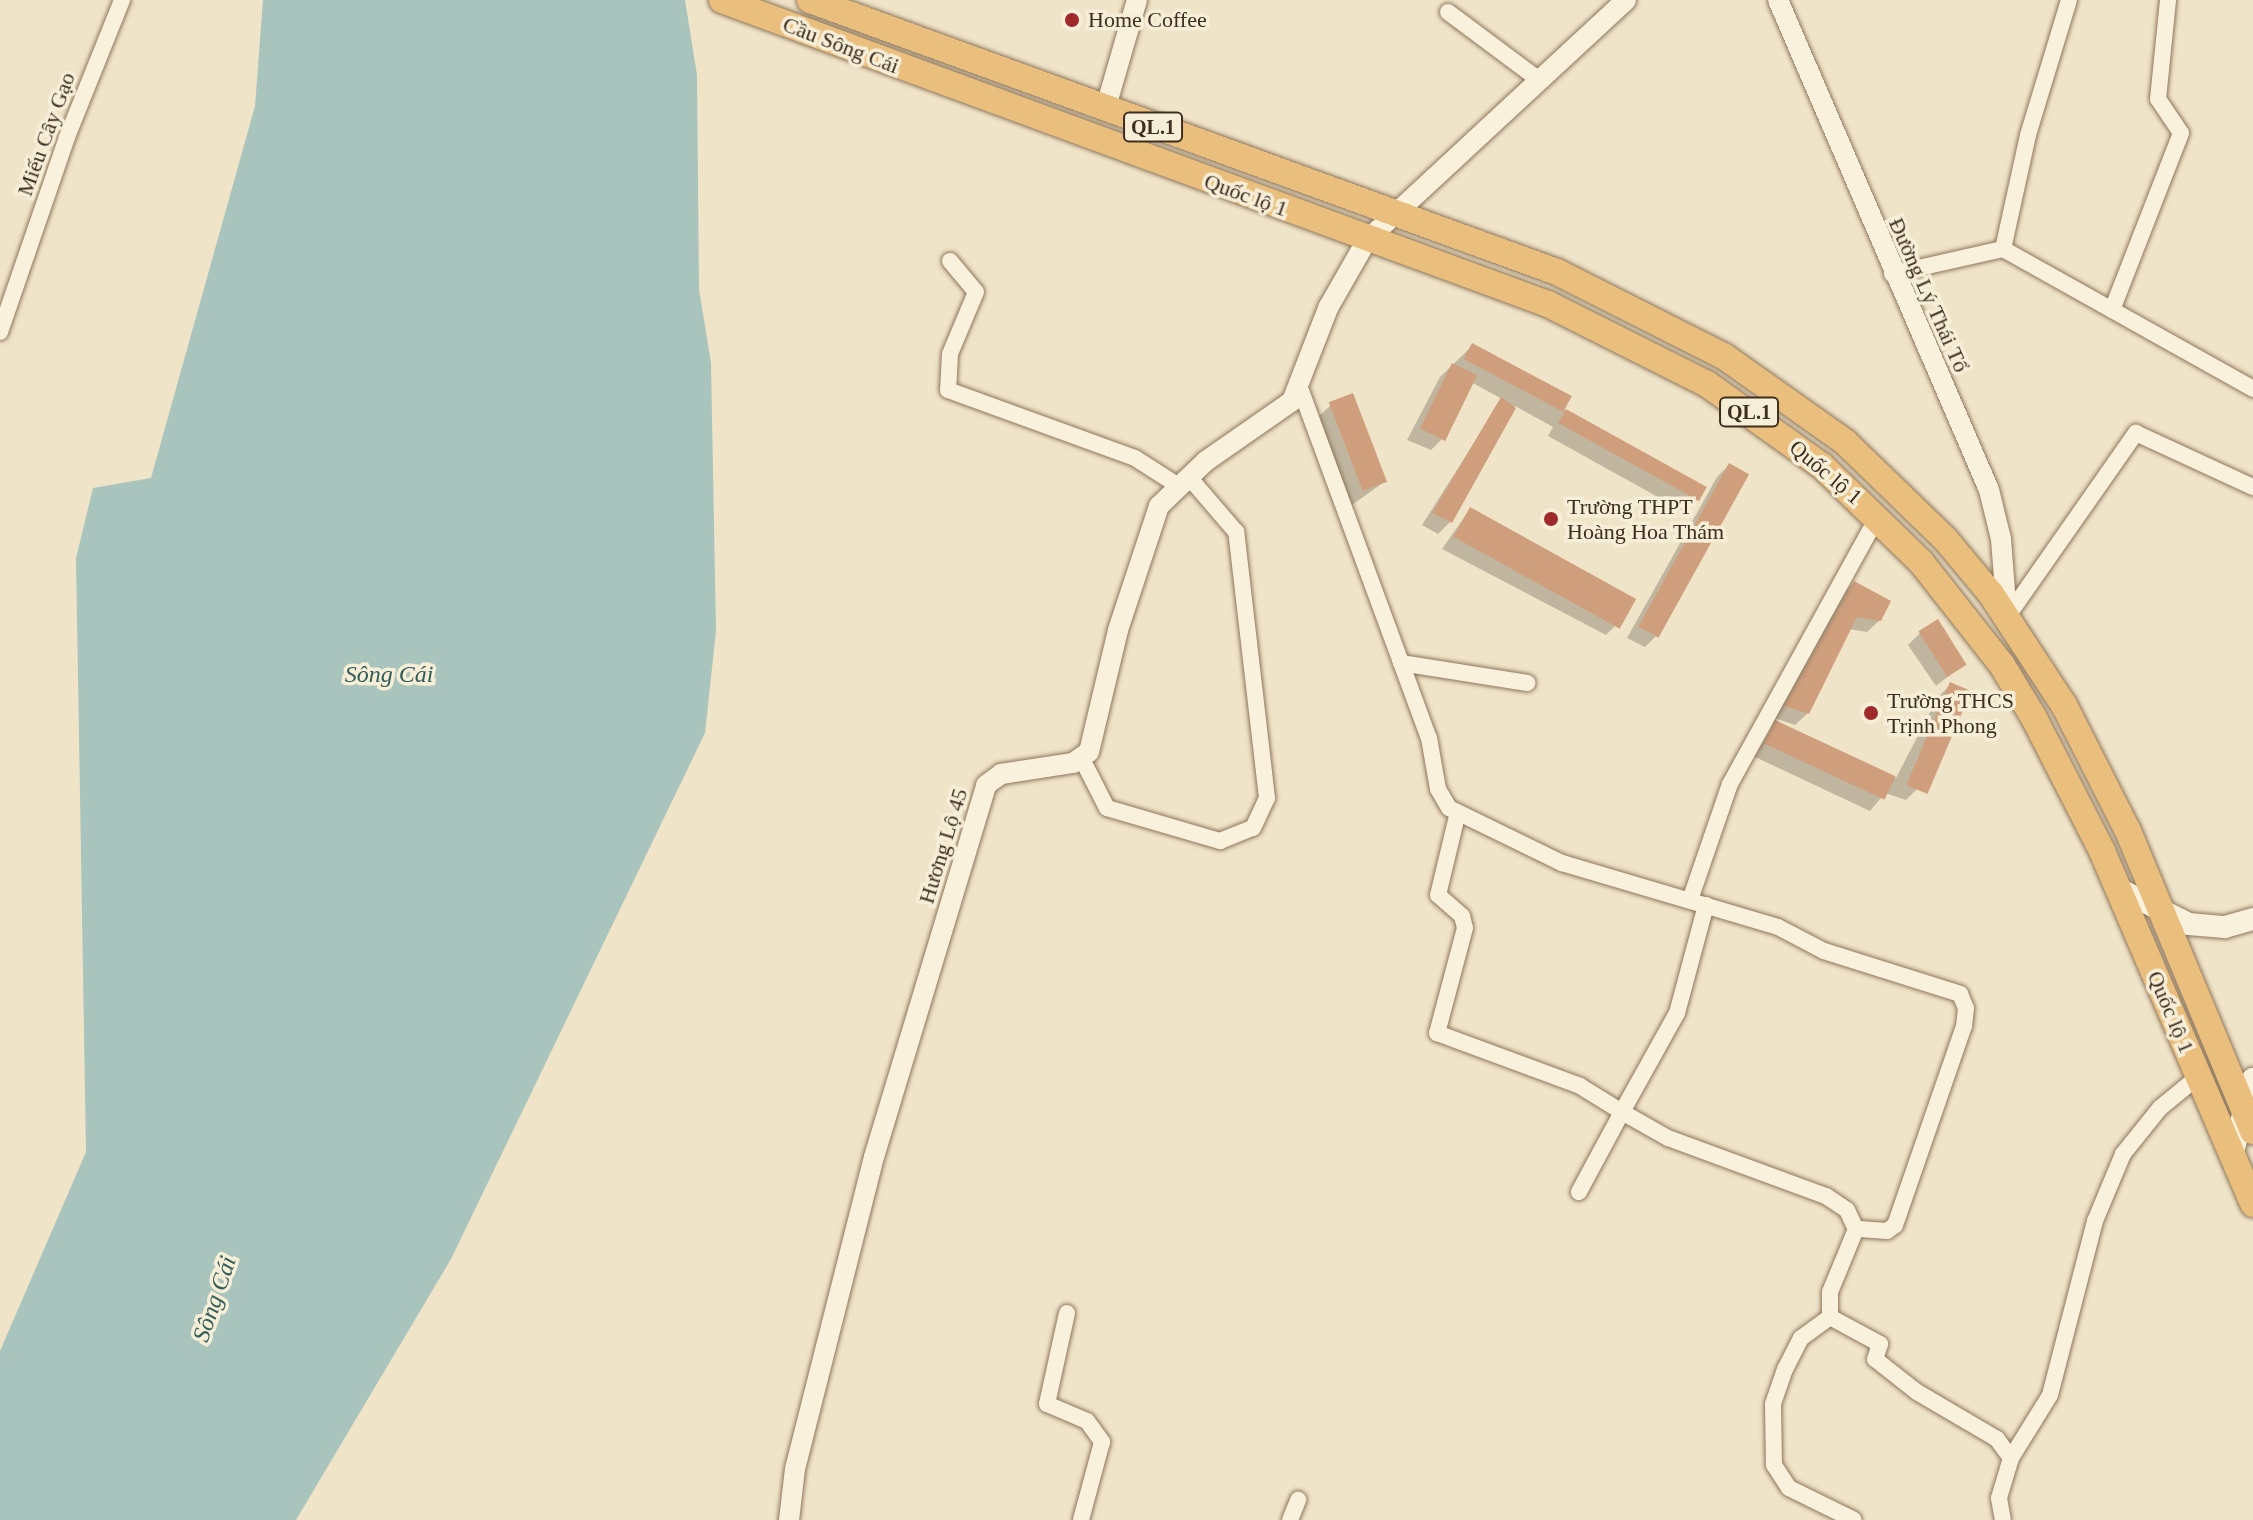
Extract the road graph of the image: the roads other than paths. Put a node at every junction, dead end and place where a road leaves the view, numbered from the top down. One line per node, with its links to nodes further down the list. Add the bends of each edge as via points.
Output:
1 (122, 0): 20 (street, Miếu Cây Gạo, via 67,137)
2 (722, 0): 11 (highway, Cầu Sông Cái / QL.1)
3 (810, 0): 10 (highway, Cầu Sông Cái / QL.1)
4 (1137, 0): 13 (street)
5 (1626, 0): 12 (street)
6 (1778, 0): 18 (street, Đường Lý Thái Tổ)
7 (2069, 0): 16 (street, via 2028,135)
8 (2168, 0): 19 (street, via 2158,99 2181,133)
9 (1448, 12): 12 (street)
10 (913, 39): 13 (highway, Quốc lộ 1 / QL.1)
11 (915, 73): 15 (highway, Quốc lộ 1 / QL.1)
12 (1538, 79): 14 (street)
13 (1105, 110): 14 (highway, Quốc lộ 1 / QL.1)
14 (1393, 213): 15 (street); 26 (highway, Quốc lộ 1 / QL.1, via 1612,296 1737,365 1845,442 1899,491)
15 (1367, 240): 21 (street, via 1328,308); 25 (highway, Quốc lộ 1 / QL.1, via 1548,304 1652,353 1769,425)
16 (2003, 249): 18 (street); 19 (street)
17 (950, 261): 23 (street, via 976,292 950,354 948,390)
18 (1892, 274): 26 (street, Đường Lý Thái Tổ, via 1994,505)
19 (2112, 310): 22 (street)
20 (0, 331)
21 (1300, 388): 23 (street, via 1281,410); 27 (street)
22 (2253, 389)
23 (1183, 480): 29 (street, via 1159,506 1118,630 1092,745); 29 (street, via 1236,532 1267,798 1253,828 1220,841 1107,808)
24 (2253, 487): 26 (street, via 2136,433)
25 (1878, 516): 31 (highway, Quốc lộ 1 / QL.1, via 2002,665 2065,775); 32 (street, via 1730,784)
26 (2007, 617): 33 (highway, Quốc lộ 1 / QL.1, via 2098,766)
27 (1401, 663): 28 (street); 30 (street, via 1429,738 1438,789)
28 (1527, 683)
29 (1082, 759): 47 (street, Hương Lộ 45, via 1001,774 986,785 874,1157 795,1469)
30 (1457, 816): 32 (street, via 1562,863); 37 (street, via 1438,895 1462,916 1465,928 1437,1033 1580,1086)
31 (2117, 888): 33 (main road); 35 (highway, Quốc lộ 1 / QL.1)
32 (1698, 902): 37 (street, via 1677,1013); 42 (street, via 1778,927 1824,951 1946,986 1965,1000 1964,1026 1937,1114 1895,1225 1887,1231)
33 (2165, 916): 34 (main road, via 2208,927); 38 (highway, Quốc lộ 1 / QL.1)
34 (2253, 919)
35 (2199, 1076): 39 (highway, Quốc lộ 1 / QL.1); 45 (street, via 2160,1108 2123,1154 2095,1221 2050,1395)
36 (2253, 1079): 38 (main road)
37 (1622, 1112): 40 (street); 42 (street, via 1668,1138 1826,1196 1847,1210)
38 (2249, 1122): 39 (main road)
39 (2232, 1155): 41 (highway, Quốc lộ 1 / QL.1)
40 (1579, 1192)
41 (2253, 1204)
42 (1856, 1229): 44 (street, via 1830,1292)
43 (1067, 1313): 48 (street, via 1047,1404 1087,1421 1102,1442)
44 (1830, 1317): 45 (street, via 1880,1344 1875,1359 1917,1392 1985,1430); 50 (street, via 1801,1338 1785,1369 1773,1404 1774,1465 1789,1488)
45 (2011, 1458): 51 (street, via 1999,1498)
46 (1298, 1500): 49 (street)
47 (789, 1520)
48 (1081, 1520)
49 (1290, 1520)
50 (1854, 1520)
51 (2003, 1520)

